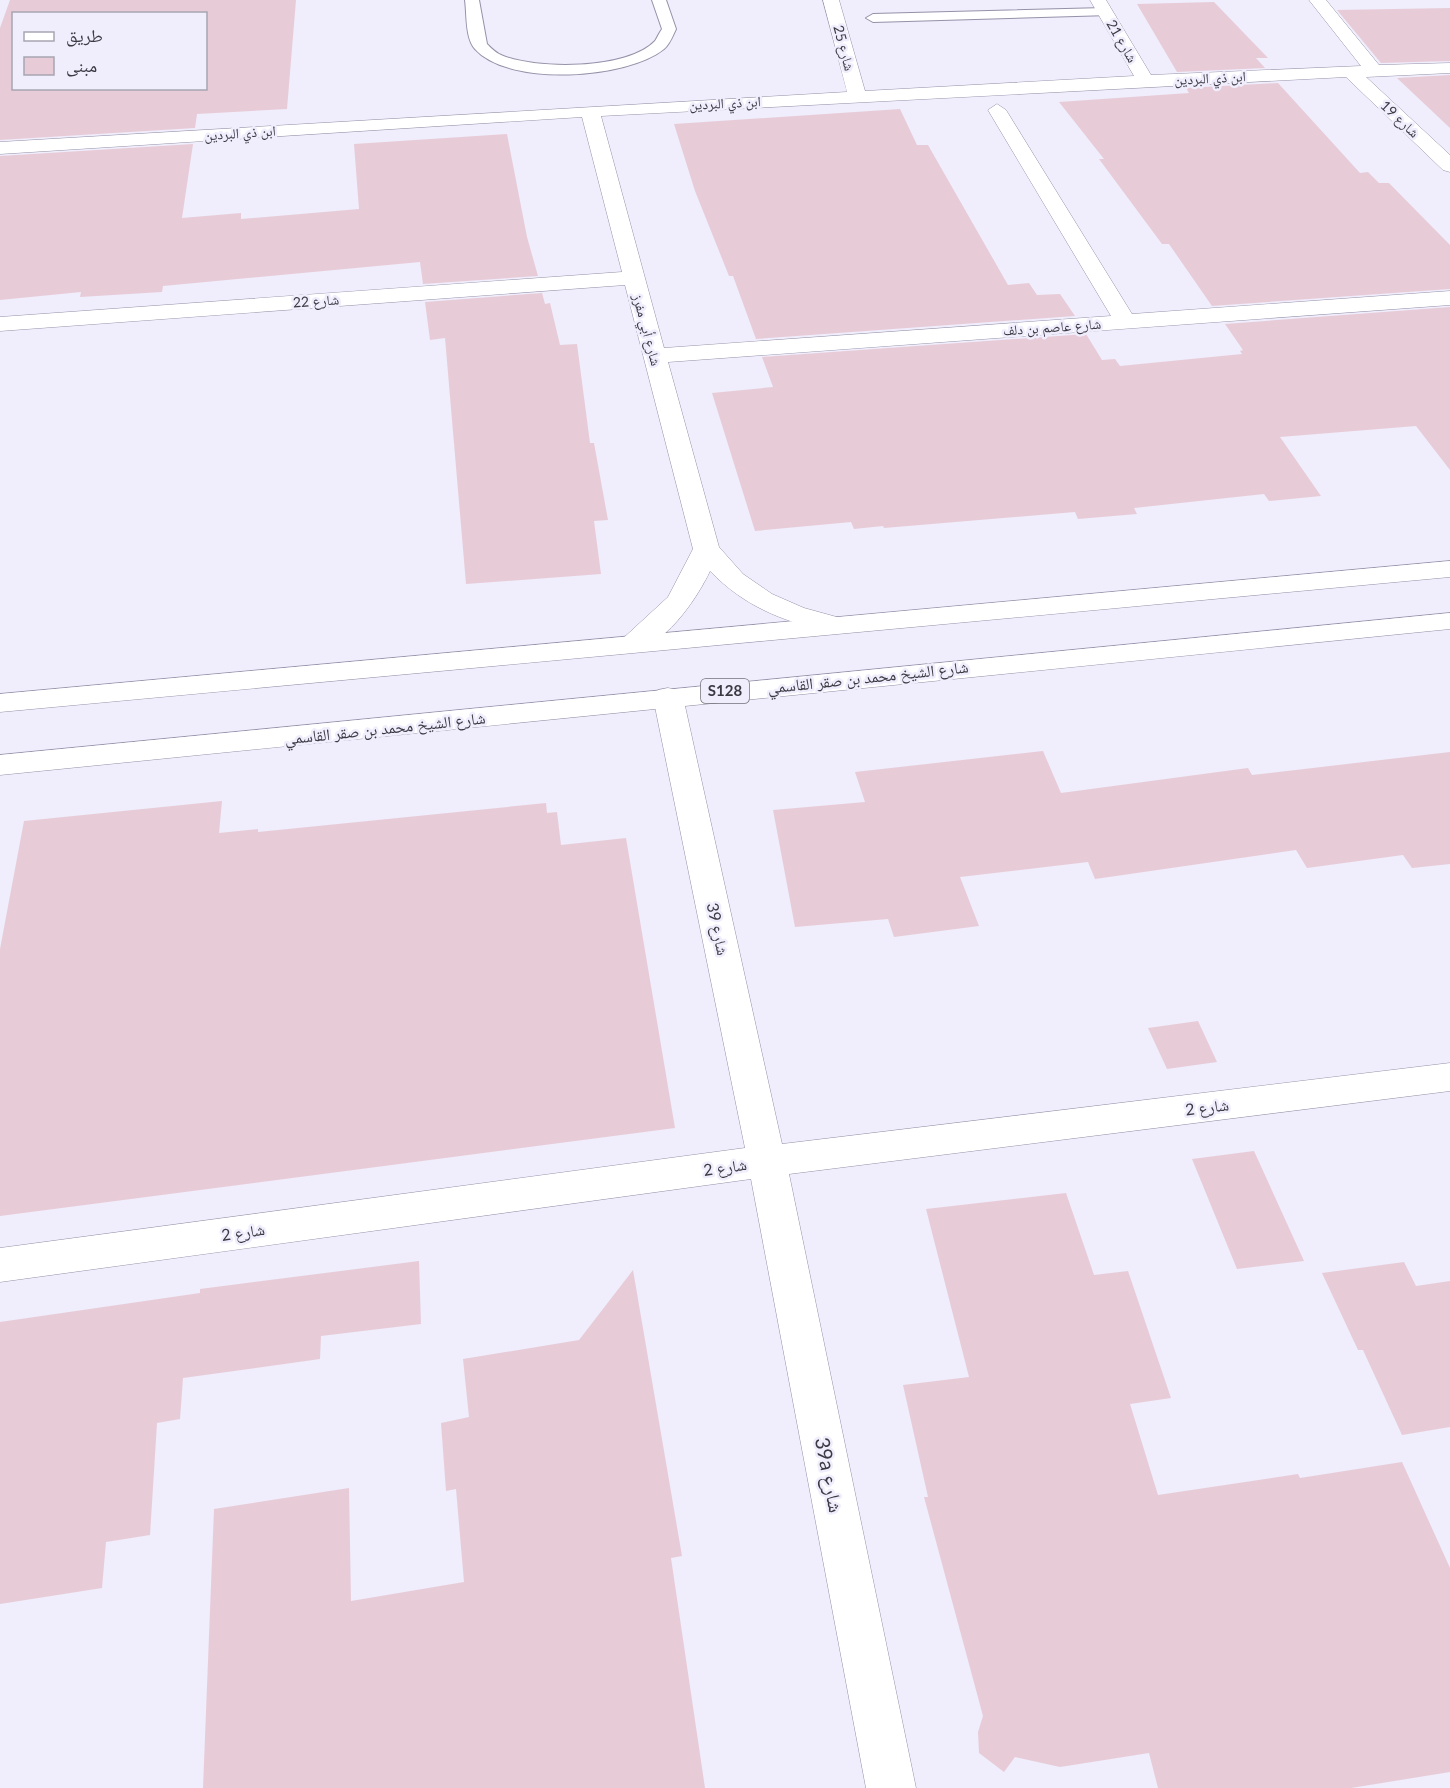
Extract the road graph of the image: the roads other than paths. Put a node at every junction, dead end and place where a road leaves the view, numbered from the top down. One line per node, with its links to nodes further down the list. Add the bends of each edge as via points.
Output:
1 (472, 0): 2 (lane, via 480,46 487,52 512,63 566,69 606,66 654,51 663,44 669,29)
2 (659, 0)
3 (831, 0): 11 (street, شارع 25)
4 (1317, 0): 8 (street)
5 (1102, 6): 6 (lane); 10 (street, شارع 21)
6 (873, 18)
7 (1450, 68): 8 (street, ابن ذي البردين)
8 (1374, 71): 9 (street, ابن ذي البردين)
9 (1351, 72): 10 (street, ابن ذي البردين); 15 (street, شارع 19)
10 (1146, 81): 11 (street, ابن ذي البردين)
11 (857, 96): 13 (street, ابن ذي البردين)
12 (997, 110): 18 (street)
13 (590, 111): 14 (street, ابن ذي البردين); 16 (street, شارع أبي مفرز)
14 (0, 148)
15 (1450, 166)
16 (633, 278): 19 (street, شارع 22); 20 (street, شارع أبي مفرز)
17 (1450, 298): 18 (street, شارع عاصم بن دلف)
18 (1125, 321): 20 (street, شارع عاصم بن دلف)
19 (0, 324)
20 (654, 357): 21 (street, شارع أبي مفرز)
21 (706, 549): 24 (street, شارع أبي مفرز, via 728,576 754,597 790,614); 25 (street, via 679,604)
22 (1450, 568): 24 (street)
23 (1450, 621): 26 (street, شارع الشيخ محمد بن صقر القاسمي / S128)
24 (834, 625): 25 (street)
25 (632, 643): 27 (street)
26 (669, 697): 28 (street, شارع الشيخ محمد بن صقر القاسمي / S128, via 346,733); 30 (street, شارع 39)
27 (0, 703)
28 (0, 765)
29 (1450, 1077): 30 (street, شارع 2)
30 (767, 1161): 31 (street, شارع 2); 32 (street, 39a شارع)
31 (0, 1265)
32 (891, 1788)

